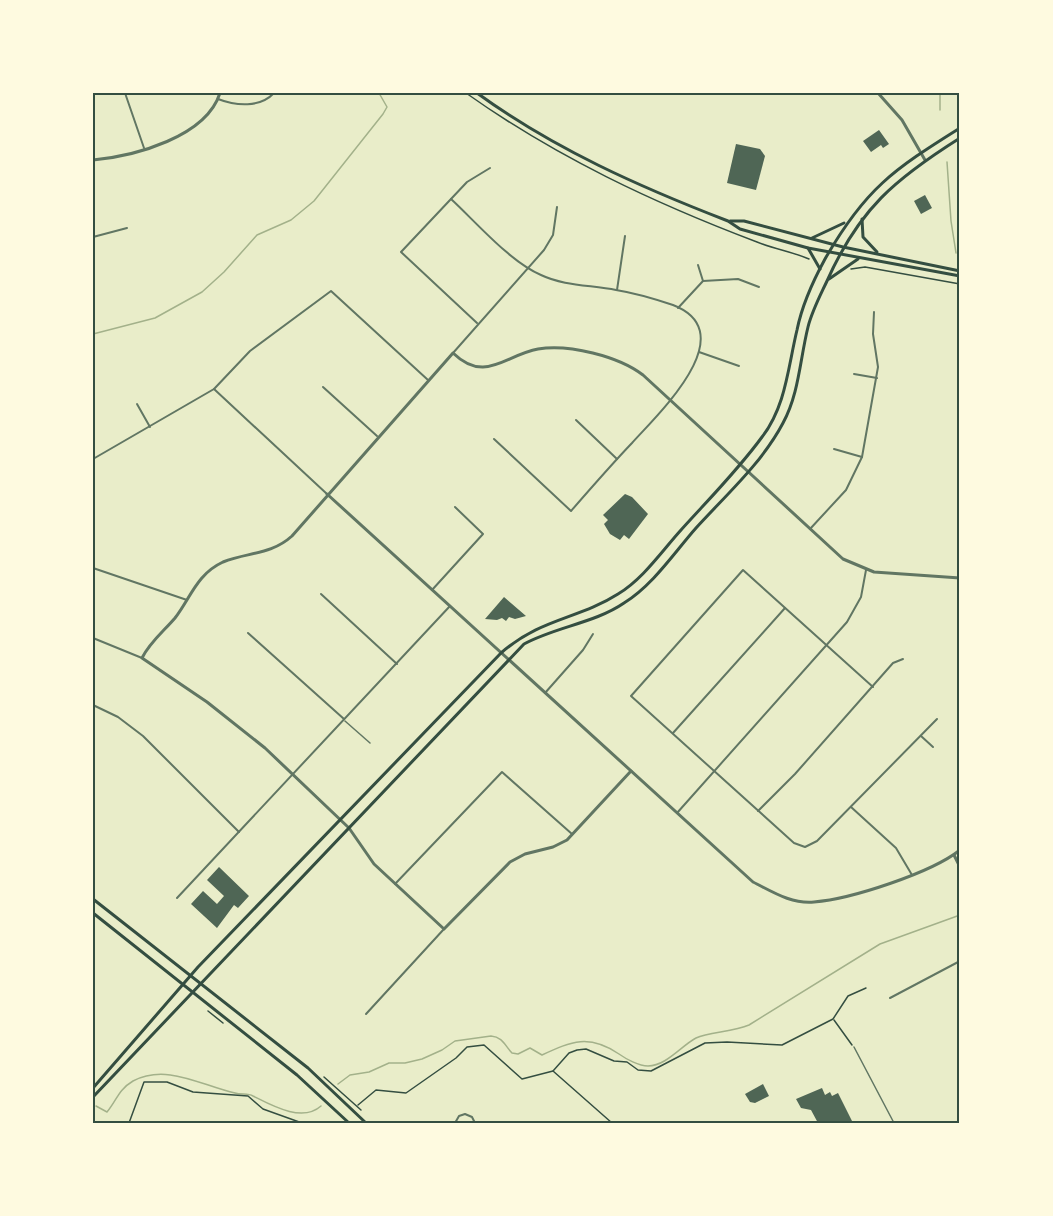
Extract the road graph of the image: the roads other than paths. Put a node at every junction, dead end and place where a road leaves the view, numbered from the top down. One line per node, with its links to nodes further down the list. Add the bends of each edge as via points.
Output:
1 (125, 93): 9 (street)
2 (220, 93): 6 (street)
3 (274, 93): 6 (street, via 265,101 249,104)
4 (477, 93): 17 (main road, via 599,167)
5 (878, 93): 10 (street, via 902,120)
6 (219, 99): 9 (street, via 189,131)
7 (960, 128): 10 (main road)
8 (960, 138): 11 (main road)
9 (144, 148): 12 (street)
10 (921, 152): 11 (street); 18 (main road, via 876,187)
11 (925, 159): 16 (main road)
12 (93, 160)
13 (490, 168): 14 (street, via 467,182)
14 (451, 199): 31 (street); 41 (street, via 401,252)
15 (558, 207): 31 (street, via 553,235)
16 (861, 218): 24 (main road); 27 (main road, via 863,237)
17 (728, 221): 22 (main road); 25 (main road, via 740,229)
18 (846, 222): 22 (main road); 23 (main road)
19 (127, 228): 21 (street)
20 (625, 236): 38 (street)
21 (93, 237)
22 (811, 239): 23 (main road)
23 (833, 244): 24 (main road); 26 (main road)
24 (843, 247): 27 (main road); 28 (main road)
25 (808, 248): 26 (main road); 32 (main road)
26 (829, 252): 28 (main road); 32 (main road)
27 (878, 254): 33 (main road)
28 (839, 255): 29 (main road); 35 (main road)
29 (860, 258): 34 (main road); 35 (main road)
30 (698, 266): 36 (street)
31 (528, 268): 38 (street, via 554,280); 41 (street)
32 (820, 268): 60 (main road, via 800,317 778,409 763,437)
33 (960, 271)
34 (960, 276)
35 (827, 280): 61 (main road, via 808,325 788,414)
36 (703, 281): 37 (street, via 738,279); 39 (street)
37 (759, 287)
38 (617, 290): 39 (street)
39 (678, 308): 42 (street, via 695,323)
40 (874, 312): 46 (street)
41 (477, 323): 43 (street)
42 (699, 352): 44 (street); 50 (street, via 688,378)
43 (453, 353): 47 (street); 50 (street, via 482,368 544,349 608,356 635,369)
44 (739, 366)
45 (854, 374): 46 (street)
46 (877, 378): 57 (street)
47 (429, 380): 49 (street, via 331,291 250,351); 54 (street)
48 (323, 387): 54 (street)
49 (214, 389): 53 (street); 62 (street)
50 (670, 400): 59 (street); 60 (street)
51 (137, 404): 53 (street)
52 (576, 420): 59 (street)
53 (150, 427): 58 (street)
54 (377, 436): 62 (street)
55 (494, 439): 59 (street, via 571,511)
56 (834, 449): 57 (street)
57 (862, 457): 64 (street, via 846,490)
58 (93, 459)
59 (617, 459)
60 (740, 464): 61 (street); 78 (main road, via 627,588 541,625)
61 (747, 471): 64 (street); 80 (main road, via 626,602 542,634)
62 (327, 494): 69 (street); 71 (street, via 285,543 262,554 216,566 195,584)
63 (455, 507): 69 (street, via 483,534)
64 (810, 529): 67 (street, via 843,559)
65 (93, 568): 71 (street)
66 (960, 569): 68 (street)
67 (866, 570): 68 (street); 77 (street, via 856,610)
68 (959, 578)
69 (432, 590): 72 (street)
70 (321, 594): 82 (street)
71 (187, 600): 79 (street)
72 (450, 606): 78 (street); 82 (street)
73 (785, 608): 77 (street); 88 (street); 88 (street, via 743,570 631,696)
74 (248, 633): 87 (street)
75 (593, 634): 84 (street)
76 (93, 638): 79 (street)
77 (827, 645): 83 (street); 93 (street)
78 (501, 653): 80 (street); 98 (main road)
79 (142, 658): 94 (street, via 240,726)
80 (508, 659): 84 (street); 99 (main road)
81 (903, 659): 83 (street, via 893,663)
82 (397, 664): 87 (street)
83 (873, 687): 96 (street)
84 (545, 693): 92 (street)
85 (93, 705): 100 (street, via 143,736)
86 (937, 719): 89 (street)
87 (345, 720): 90 (lane); 94 (street)
88 (673, 733): 93 (street)
89 (921, 736): 91 (street); 95 (street)
90 (370, 744)
91 (933, 747)
92 (631, 771): 97 (street); 101 (street)
93 (715, 771): 96 (street); 97 (street)
94 (293, 775): 98 (street); 100 (street)
95 (851, 807): 96 (street, via 817,841 805,847 794,843); 105 (street, via 896,848)
96 (758, 810)
97 (677, 813): 105 (street, via 753,882 779,897 813,902)
98 (342, 820): 99 (street); 112 (main road)
99 (349, 828): 106 (street, via 369,858); 114 (main road)
100 (240, 832): 107 (street)
101 (572, 834): 106 (street, via 502,772); 110 (street, via 553,847 510,862)
102 (960, 850): 103 (street)
103 (954, 855): 104 (street); 105 (street)
104 (960, 867)
105 (912, 875)
106 (395, 884): 110 (street)
107 (177, 898)
108 (93, 899): 112 (main road)
109 (93, 913): 113 (main road)
110 (444, 929): 117 (street)
111 (960, 961): 116 (street)
112 (190, 976): 113 (main road); 114 (main road)
113 (184, 984): 115 (main road); 119 (main road)
114 (199, 984): 115 (main road); 122 (main road, via 308,1068)
115 (192, 991): 120 (main road); 121 (main road, via 297,1075)
116 (890, 998)
117 (366, 1014)
118 (854, 1047): 127 (lane)
119 (93, 1088)
120 (93, 1097)
121 (349, 1123)
122 (365, 1123)
123 (455, 1123): 124 (street, via 465,1114)
124 (475, 1123)
125 (513, 1123): 126 (street)
126 (519, 1123)
127 (894, 1123)

